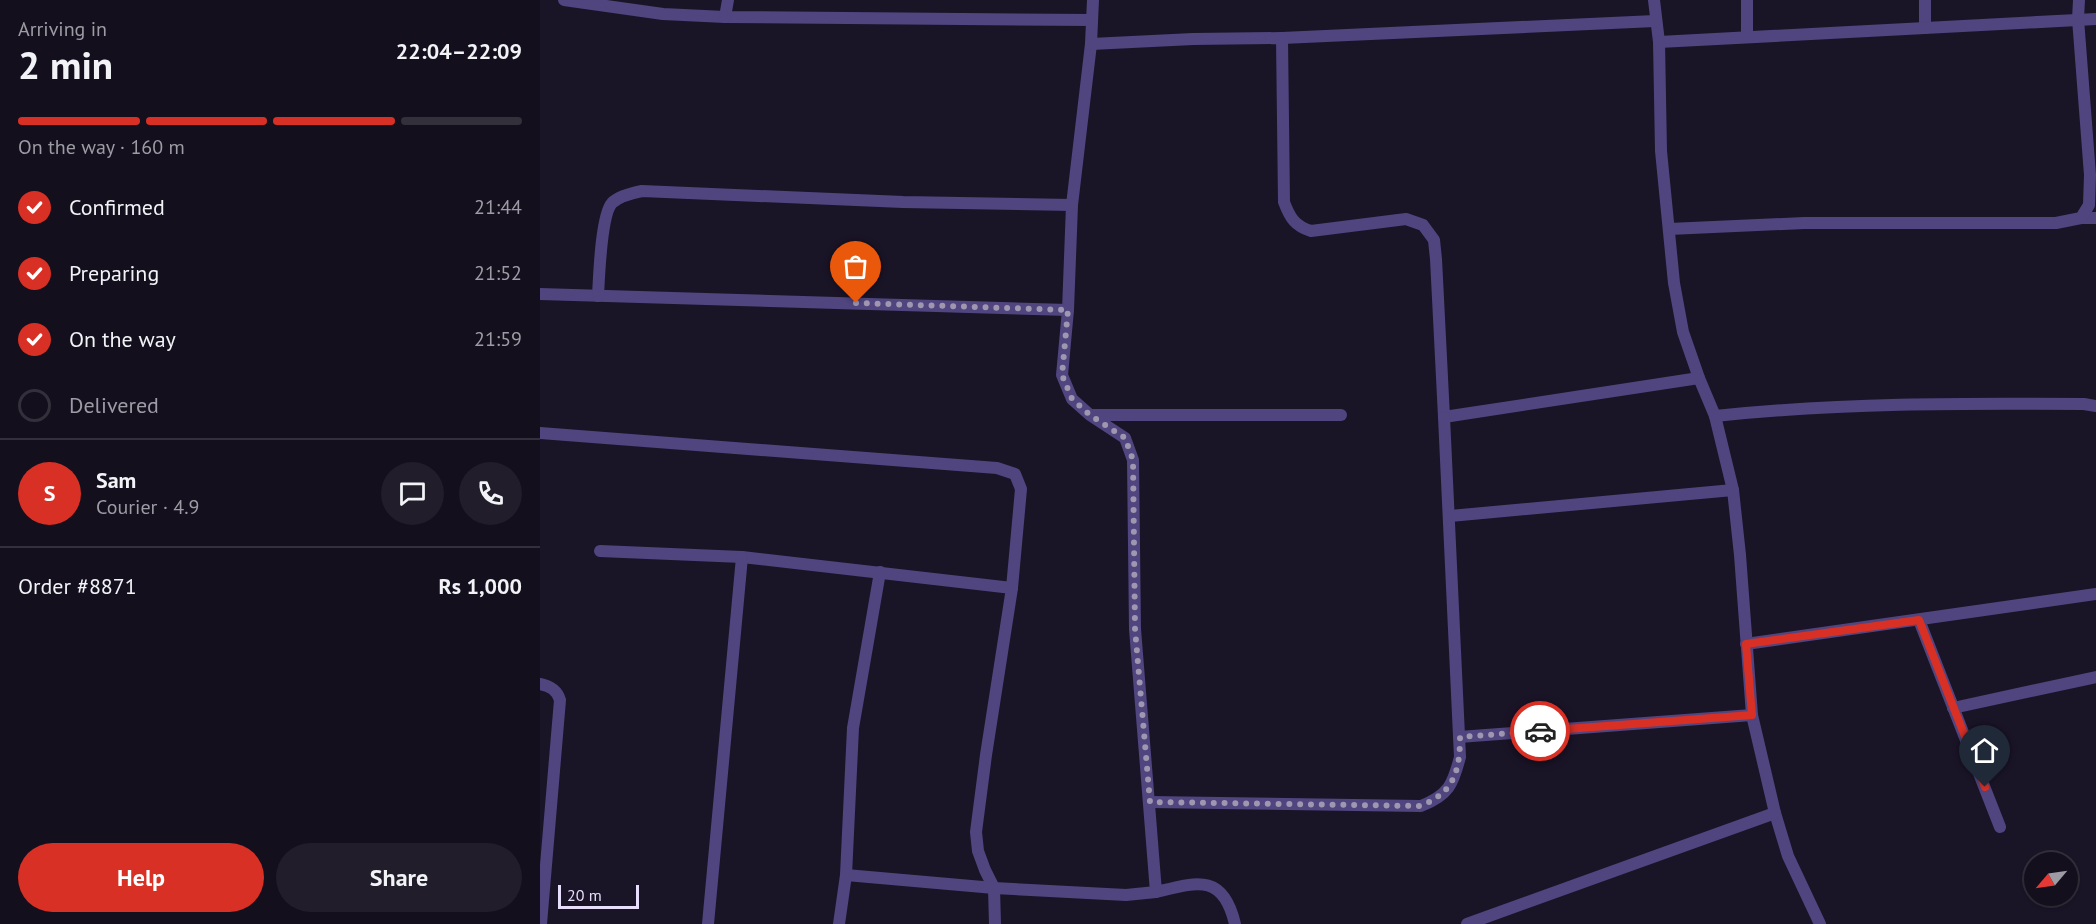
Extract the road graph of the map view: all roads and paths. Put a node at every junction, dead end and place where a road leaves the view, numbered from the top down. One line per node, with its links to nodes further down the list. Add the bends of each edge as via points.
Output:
1 (564, 0): 8 (street, via 663,14)
2 (728, 0): 8 (street)
3 (1093, 0): 11 (street)
4 (1654, 0): 12 (street)
5 (1747, 0): 14 (street)
6 (1925, 0): 13 (street)
7 (2079, 0): 10 (street)
8 (725, 16): 11 (street)
9 (2096, 18): 10 (street)
10 (2078, 19): 13 (street); 19 (street, via 2090,175 2089,205)
11 (1092, 20): 17 (street)
12 (1655, 21): 15 (street); 16 (street)
13 (1925, 27): 14 (street)
14 (1747, 37): 16 (street)
15 (1282, 38): 17 (street); 30 (street, via 1284,202 1290,217 1300,228 1311,231 1406,219 1423,225 1434,240)
16 (1659, 42): 21 (street, via 1661,151)
17 (1091, 44): 18 (street)
18 (1072, 205): 23 (street, via 642,191 611,204 605,219); 24 (street)
19 (2081, 218): 20 (street); 21 (street, via 2056,224 1803,224)
20 (2096, 218)
21 (1670, 229): 25 (street, via 1681,322)
22 (540, 294): 23 (street)
23 (598, 296): 24 (street)
24 (1068, 310): 27 (street, via 1062,375 1072,399)
25 (1699, 378): 29 (street); 30 (street)
26 (2096, 406): 29 (street, via 1925,403 1782,408)
27 (1090, 415): 28 (street); 46 (street, via 1125,438 1133,460 1135,629)
28 (1341, 415)
29 (1715, 416): 32 (street)
30 (1444, 417): 33 (street)
31 (540, 433): 37 (street, via 997,468 1014,474 1021,489)
32 (1733, 490): 33 (street); 40 (street)
33 (1450, 516): 45 (street)
34 (600, 551): 35 (street)
35 (742, 556): 36 (street); 53 (street)
36 (879, 572): 37 (street); 49 (street, via 854,729)
37 (1012, 588): 50 (street, via 976,832 984,870)
38 (2096, 594): 39 (street)
39 (1919, 620): 40 (street); 43 (street)
40 (1746, 644): 44 (street)
41 (2096, 677): 43 (street)
42 (540, 684): 52 (street, via 553,689 560,700)
43 (1953, 708): 48 (street)
44 (1752, 715): 45 (street); 47 (street)
45 (1460, 737): 46 (street, via 1460,757 1453,783 1435,800 1420,806)
46 (1150, 802): 51 (street)
47 (1774, 813): 57 (street); 58 (street, via 1788,856)
48 (2000, 827)
49 (846, 875): 50 (street); 54 (street)
50 (994, 888): 51 (street, via 1126,895); 55 (street)
51 (1156, 892): 56 (street, via 1189,884 1209,885 1224,894)
52 (541, 924)
53 (708, 924)
54 (839, 924)
55 (995, 924)
56 (1235, 924)
57 (1467, 924)
58 (1820, 924)

